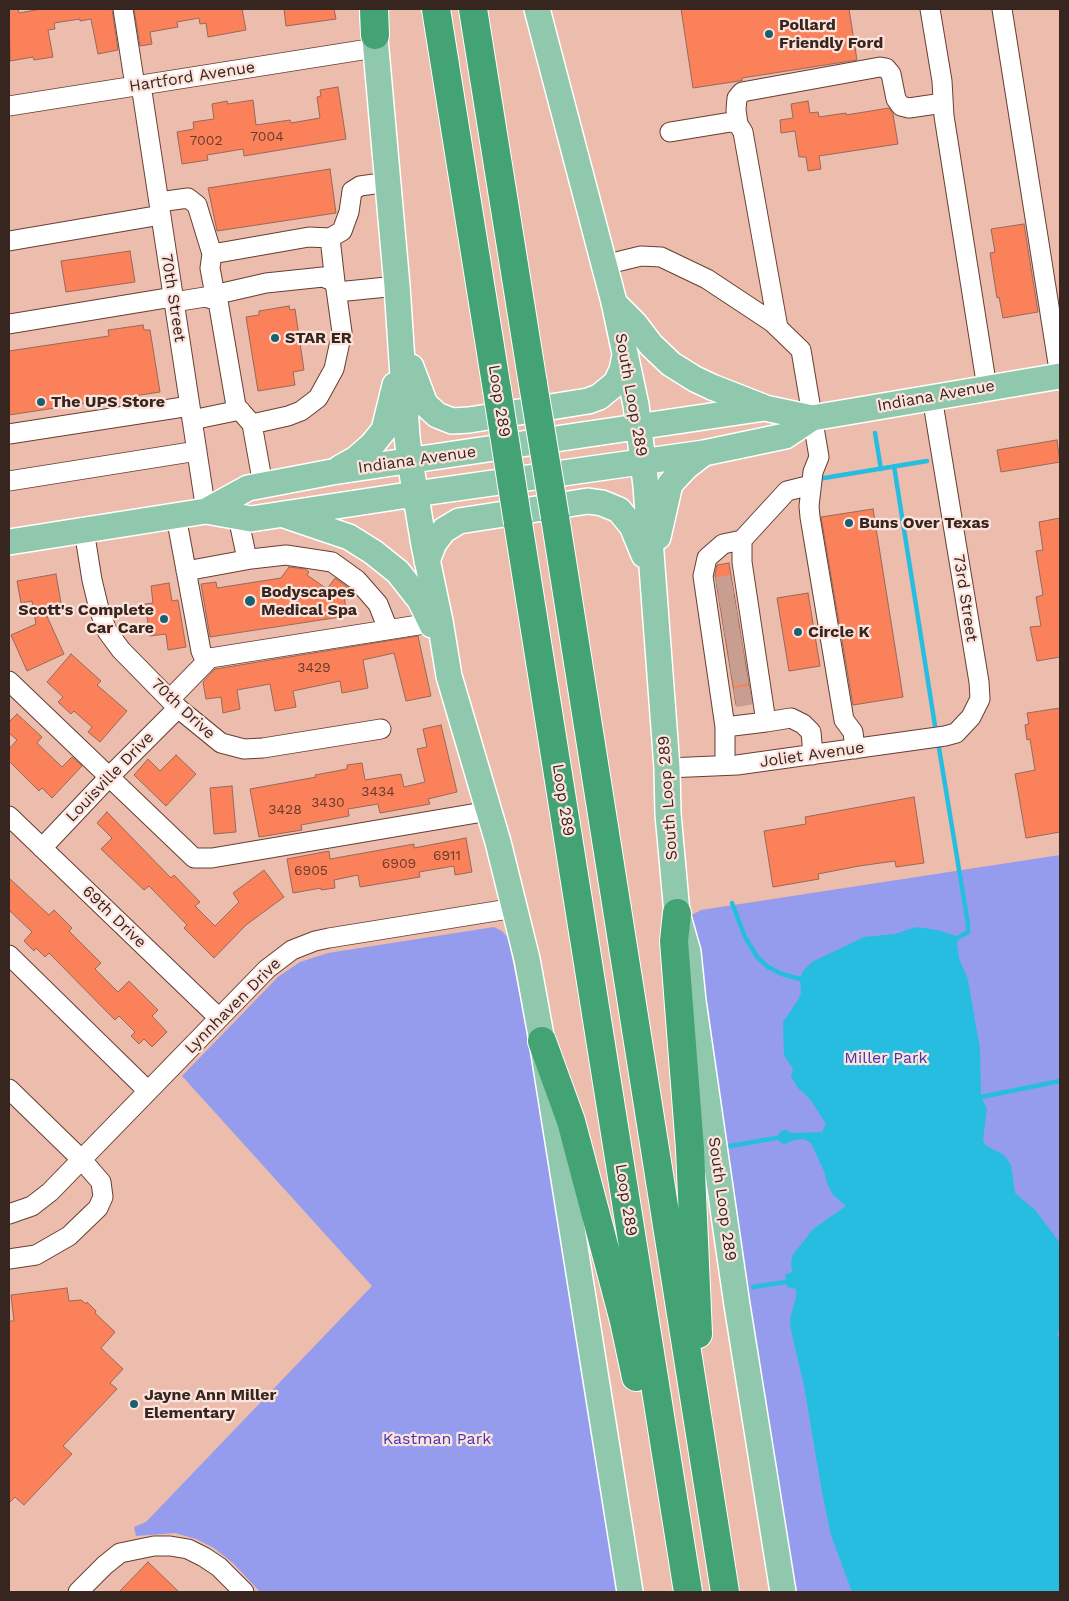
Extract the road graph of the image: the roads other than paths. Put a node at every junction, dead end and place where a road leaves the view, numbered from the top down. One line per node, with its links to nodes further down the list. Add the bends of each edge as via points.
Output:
1 (123, 9): 8 (street, 70th Street)
2 (436, 9): 92 (highway, Loop 289, bridge)
3 (473, 9): 88 (highway, bridge)
4 (537, 9): 18 (main road, South Loop 289)
5 (930, 9): 9 (street)
6 (1002, 9): 28 (street)
7 (374, 25): 8 (street, Hartford Avenue); 13 (main road)
8 (138, 86): 10 (street, Hartford Avenue); 14 (street, 70th Street)
9 (943, 103): 11 (street, via 909,108 901,106 896,100 891,74 880,67 742,92 737,98); 29 (street)
10 (9, 106)
11 (738, 124): 12 (street, via 731,122); 25 (street, via 743,132)
12 (670, 132)
13 (388, 182): 15 (street, via 360,186 352,191 342,231); 19 (main road)
14 (160, 209): 16 (street); 17 (street, via 188,198 197,204); 22 (street, 70th Street)
15 (330, 238): 17 (street, via 308,237); 20 (street)
16 (9, 241)
17 (212, 254): 21 (street)
18 (604, 265): 23 (main road, South Loop 289); 25 (street, via 641,256 661,257 707,280)
19 (397, 286): 20 (street); 26 (main road)
20 (336, 287): 21 (street, via 323,277 266,282); 33 (street, via 342,332 334,369 318,398 288,416)
21 (210, 296): 22 (street); 33 (street, via 218,301 236,406)
22 (174, 300): 24 (street); 32 (street, 70th Street)
23 (614, 302): 27 (main road, South Loop 289); 31 (main road, via 671,364 712,387)
24 (9, 324)
25 (778, 328): 34 (street, via 801,350)
26 (401, 338): 27 (main road, via 425,404 437,415 452,421 588,402 616,383); 39 (main road); 41 (main road, via 398,372 384,430 356,459)
27 (626, 355): 35 (main road, South Loop 289)
28 (1060, 376): 29 (main road, Indiana Avenue)
29 (987, 388): 30 (main road, Indiana Avenue)
30 (932, 397): 34 (main road, Indiana Avenue); 69 (street, 73rd Street, via 980,699 971,717)
31 (765, 408): 34 (main road, Indiana Avenue); 35 (main road, Indiana Avenue)
32 (191, 413): 33 (street); 36 (street); 37 (street, 70th Street)
33 (246, 417): 43 (street)
34 (812, 418): 38 (main road, Indiana Avenue, via 785,436); 44 (street, via 820,457)
35 (639, 426): 39 (main road, Indiana Avenue); 40 (main road, South Loop 289)
36 (9, 434)
37 (197, 451): 42 (street); 46 (street, 70th Street)
38 (704, 453): 40 (main road, Indiana Avenue); 56 (main road, via 670,484)
39 (410, 461): 41 (main road, Indiana Avenue); 45 (main road)
40 (643, 461): 45 (main road, Indiana Avenue); 56 (main road, South Loop 289)
41 (332, 472): 43 (main road, Indiana Avenue)
42 (9, 481)
43 (263, 485): 46 (main road, Indiana Avenue, via 248,488)
44 (811, 485): 51 (street, via 787,491); 70 (street, via 810,517 844,720 853,732)
45 (415, 494): 47 (main road, Indiana Avenue); 54 (main road)
46 (206, 511): 48 (main road, Indiana Avenue); 49 (main road, Indiana Avenue)
47 (282, 514): 49 (main road, Indiana Avenue, via 251,519); 58 (main road, via 349,537 373,552 398,572 420,600)
48 (176, 516): 50 (main road, Indiana Avenue); 55 (street)
49 (238, 517): 53 (street)
50 (84, 530): 52 (main road, Indiana Avenue); 65 (street, 70th Drive, via 98,609 107,631 121,650)
51 (742, 540): 57 (street, via 742,562); 57 (street, via 724,544 707,558 703,576)
52 (9, 542)
53 (247, 559): 55 (street); 59 (street, via 286,555 332,562 357,580 378,604)
54 (428, 562): 56 (main road, via 434,543 444,530 458,521 588,501 618,510 632,526); 62 (main road)
55 (186, 571): 60 (street, via 201,651)
56 (651, 571): 73 (main road, South Loop 289)
57 (729, 612): 61 (street); 61 (street)
58 (431, 623): 59 (street); 62 (main road)
59 (388, 629): 60 (street, via 210,658)
60 (206, 662): 65 (street, Louisville Drive)
61 (737, 666): 64 (street); 64 (street)
62 (449, 676): 75 (main road)
63 (9, 681): 74 (street)
64 (742, 697): 66 (street); 67 (street)
65 (174, 703): 68 (street, 70th Drive, via 220,743 244,749); 74 (street, Louisville Drive)
66 (766, 722): 67 (street); 71 (street, via 791,718 803,724 811,732)
67 (725, 728): 72 (street)
68 (381, 729)
69 (956, 733): 70 (street, Joliet Avenue)
70 (855, 749): 71 (street, Joliet Avenue)
71 (812, 754): 72 (street, Joliet Avenue)
72 (725, 765): 73 (street, Joliet Avenue)
73 (666, 768): 79 (main road, South Loop 289)
74 (109, 777): 75 (street, via 194,858 212,858); 77 (street, Louisville Drive)
75 (489, 811): 78 (main road)
76 (9, 816): 77 (street, 69th Drive)
77 (42, 848): 81 (street, 69th Drive)
78 (514, 908): 81 (street, Lynnhaven Drive, via 329,938 304,945 280,958); 82 (main road)
79 (677, 914): 88 (highway, via 674,941 698,1309); 94 (main road, South Loop 289, via 688,952 737,1305)
80 (9, 955): 84 (street)
81 (219, 1018): 84 (street, Lynnhaven Drive)
82 (542, 1041): 91 (main road); 92 (highway, via 571,1121 624,1321)
83 (9, 1089): 85 (street)
84 (148, 1091): 85 (street, Lynnhaven Drive)
85 (82, 1160): 86 (street, Lynnhaven Drive, via 32,1206); 87 (street, via 101,1182 103,1197 98,1208 69,1236 36,1255)
86 (9, 1214)
87 (9, 1260)
88 (699, 1435): 93 (highway)
89 (87, 1589): 90 (street, via 104,1565 120,1553 170,1546 188,1549 204,1557)
90 (244, 1592)
91 (630, 1592)
92 (686, 1592)
93 (725, 1592)
94 (783, 1592)

